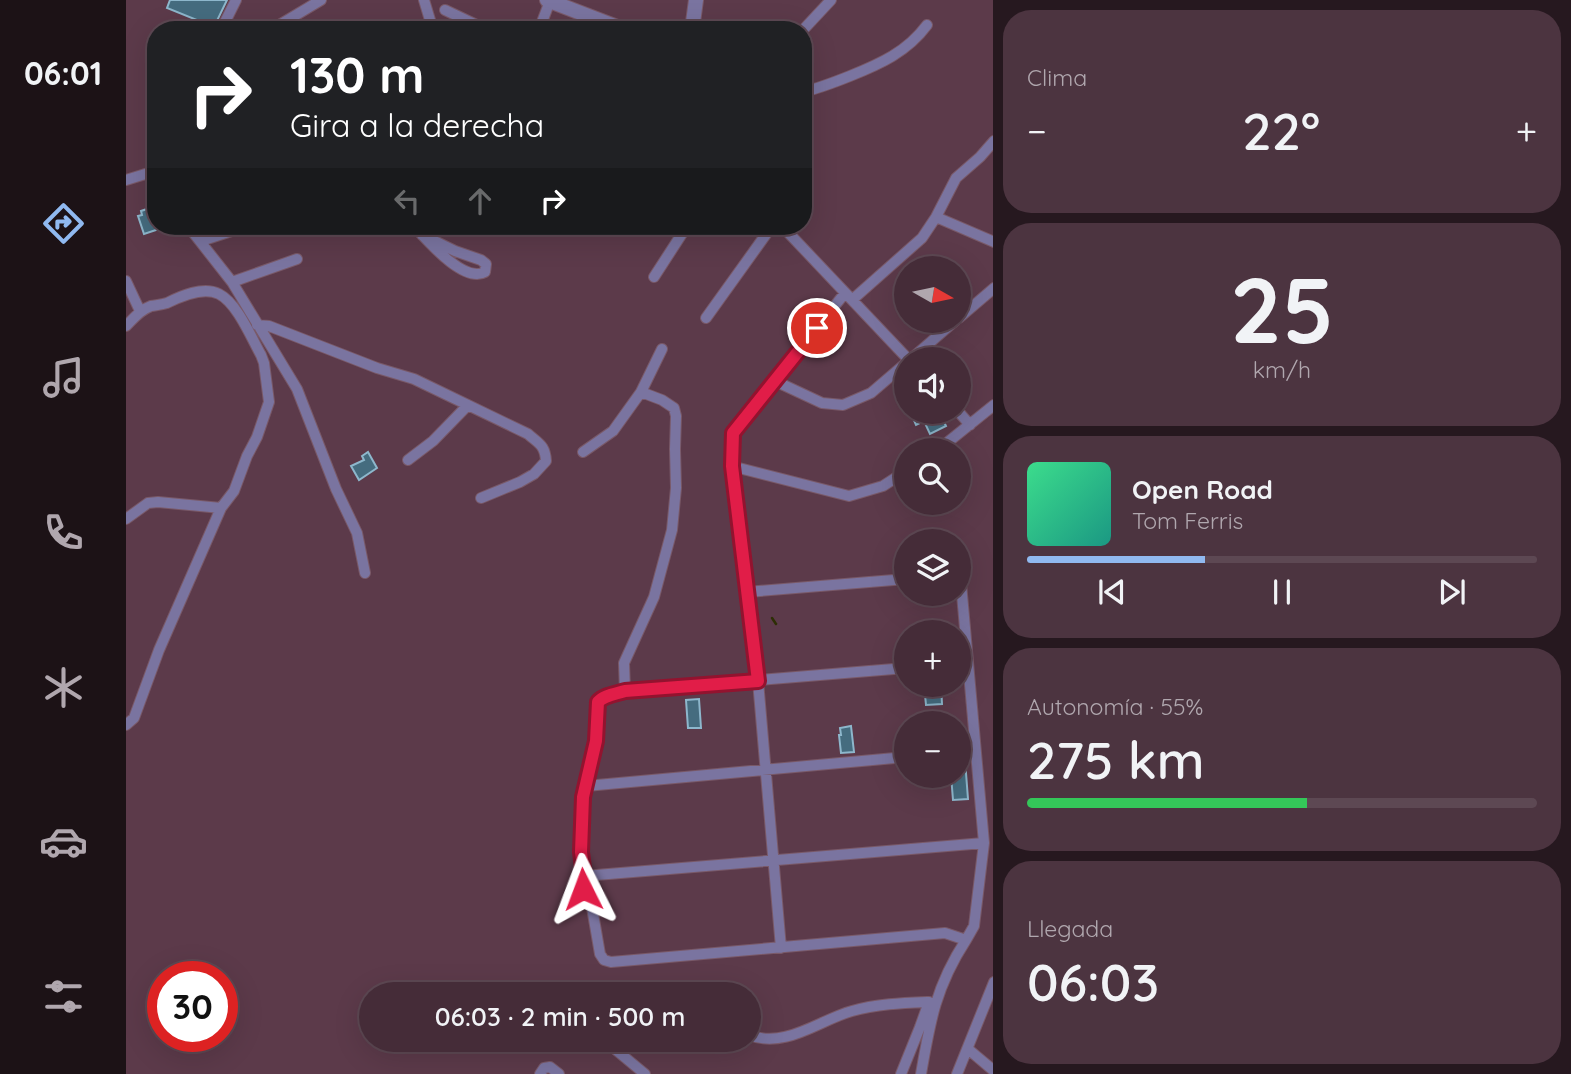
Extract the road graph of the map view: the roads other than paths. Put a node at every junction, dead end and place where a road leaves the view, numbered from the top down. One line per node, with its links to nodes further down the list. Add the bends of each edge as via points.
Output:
1 (236, 0): 8 (street)
2 (321, 0): 9 (street)
3 (424, 0): 10 (street)
4 (696, 0): 14 (street)
5 (831, 0): 15 (street)
6 (549, 1): 12 (street); 13 (street)
7 (445, 10): 11 (street)
8 (225, 21)
9 (286, 21)
10 (430, 21)
11 (468, 21)
12 (542, 21)
13 (601, 21)
14 (693, 21)
15 (811, 21)
16 (927, 25): 17 (street, via 903,50 883,62)
17 (812, 90)
18 (993, 141): 21 (street, via 956,178)
19 (147, 172): 20 (street)
20 (126, 180)
21 (936, 217): 29 (street); 35 (street, via 922,238)
22 (196, 235): 28 (street)
23 (219, 235): 28 (street)
24 (422, 235): 24 (street, via 451,263 476,275 485,272 481,260)
25 (681, 235): 31 (street)
26 (766, 235): 38 (street)
27 (790, 235): 35 (street)
28 (201, 241): 33 (street)
29 (993, 242)
30 (297, 259): 33 (street)
31 (654, 277)
32 (126, 281): 37 (street)
33 (232, 282): 39 (street)
34 (993, 288): 36 (street)
35 (848, 297): 42 (street); 46 (street)
36 (971, 307)
37 (140, 311): 40 (street); 57 (street, via 191,294 217,293 230,302 261,355 269,402 234,491)
38 (706, 318)
39 (257, 325): 48 (street, via 414,379); 59 (street, via 297,389 356,533)
40 (126, 326)
41 (941, 333): 43 (street)
42 (896, 347)
43 (925, 347)
44 (662, 349): 47 (street)
45 (894, 373): 46 (street, via 872,393 843,405 822,403)
46 (775, 381): 54 (street, via 733,433)
47 (641, 391): 52 (street, via 613,430); 64 (street, via 674,408 677,416 676,488 672,530 654,597 624,663)
48 (468, 405): 53 (street); 56 (street, via 528,435 545,450 546,461 534,474)
49 (993, 405): 50 (street)
50 (970, 425): 51 (street)
51 (953, 438)
52 (583, 452)
53 (408, 460)
54 (732, 466): 55 (street, via 849,496); 61 (street)
55 (894, 479)
56 (481, 498)
57 (221, 508): 58 (street, via 148,503); 66 (street, via 134,718)
58 (126, 519)
59 (365, 573)
60 (894, 580): 61 (street)
61 (747, 592): 63 (street)
62 (894, 669): 63 (street)
63 (758, 681): 64 (street); 70 (street)
64 (625, 691): 71 (street, via 598,702 596,741)
65 (968, 697): 67 (street)
66 (126, 725)
67 (975, 751): 68 (street); 72 (street)
68 (971, 752)
69 (894, 758): 70 (street)
70 (766, 770): 71 (street); 73 (street)
71 (586, 786): 74 (street, via 581,852)
72 (984, 843): 73 (street); 75 (street, via 974,926)
73 (774, 860): 74 (street); 76 (street)
74 (584, 876): 76 (street, via 583,889 591,902 604,960)
75 (966, 940): 76 (street, via 945,933); 78 (street)
76 (781, 948)
77 (993, 982): 80 (street)
78 (931, 1002): 79 (street, via 853,1011 799,1034); 86 (street); 87 (street)
79 (761, 1038)
80 (968, 1049): 82 (street); 88 (street)
81 (618, 1052): 85 (street)
82 (993, 1071)
83 (540, 1074): 84 (street, via 550,1067)
84 (559, 1074)
85 (645, 1074)
86 (901, 1074)
87 (921, 1074)
88 (957, 1074)

